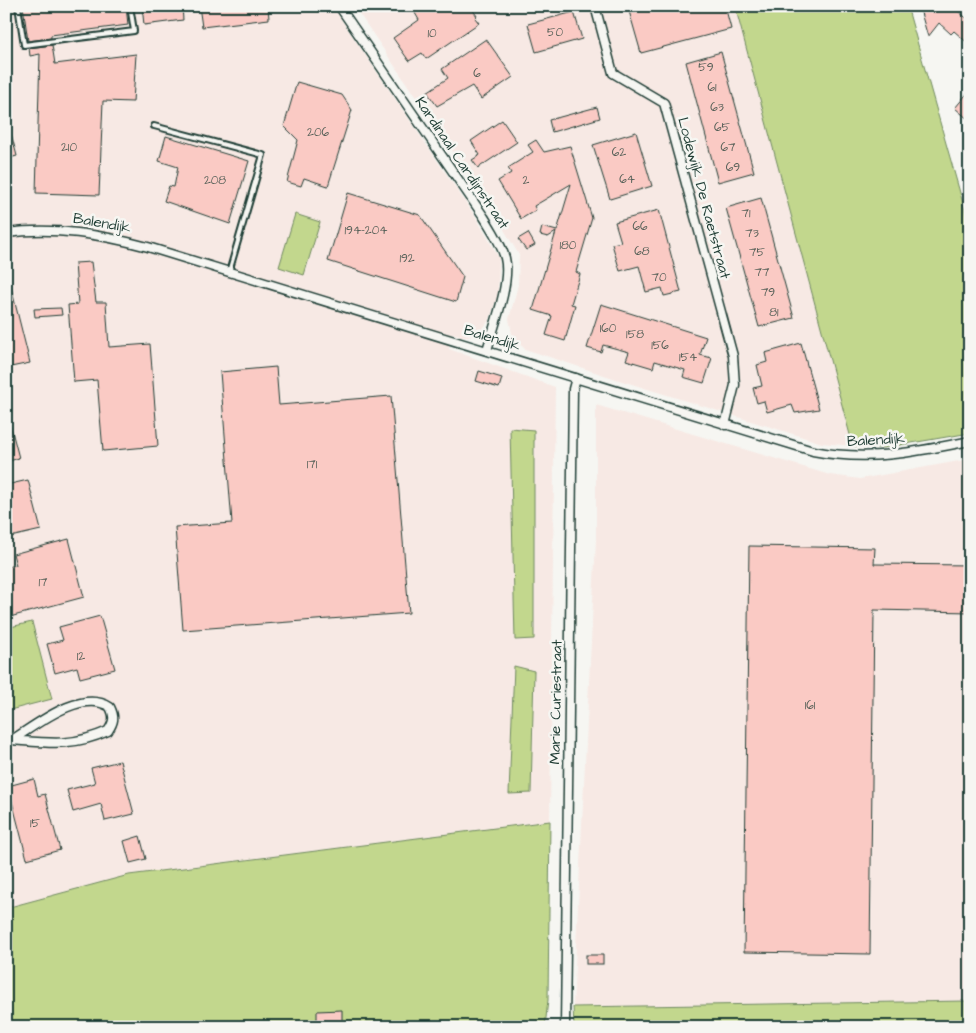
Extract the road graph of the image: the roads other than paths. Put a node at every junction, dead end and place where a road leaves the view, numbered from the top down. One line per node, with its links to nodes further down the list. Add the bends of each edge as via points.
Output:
1 (18, 6): 2 (lane, via 24,45 134,31)
2 (130, 6)
3 (339, 6): 8 (street, Kardinaal Cardijnstraat, via 501,246 506,274)
4 (595, 6): 10 (street, Lodewijk De Raetstraat, via 614,73 664,103 733,356 735,385)
5 (154, 126): 7 (lane, via 263,155)
6 (6, 233): 7 (street, Balendijk, via 58,230 105,236)
7 (229, 272): 8 (street, Balendijk)
8 (487, 350): 9 (street, Balendijk)
9 (576, 378): 10 (street, Balendijk); 13 (street, Marie Curiestraat)
10 (725, 425): 11 (street, Balendijk, via 813,451 853,458 896,455)
11 (970, 441)
12 (9, 741): 12 (street, via 54,745 75,742 108,731 113,713 106,704 76,706 55,712)
13 (565, 1027)

